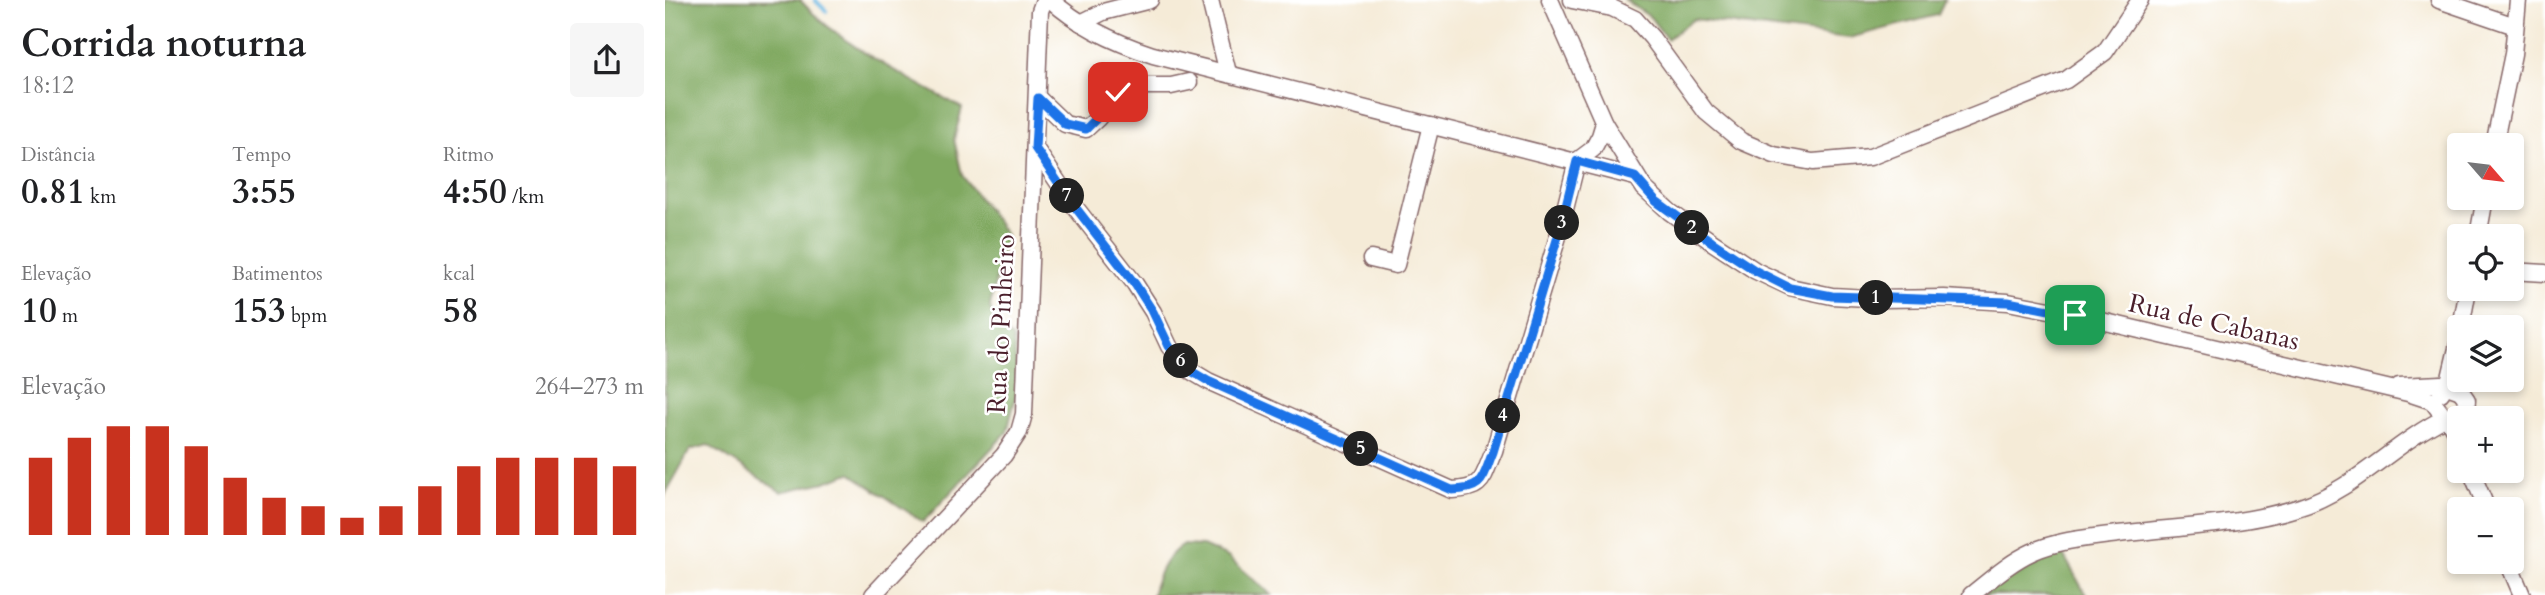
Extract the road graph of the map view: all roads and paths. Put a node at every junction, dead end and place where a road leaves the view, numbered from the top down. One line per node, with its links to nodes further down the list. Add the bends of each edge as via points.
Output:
1 (1044, 0): 14 (street, Rua do Pinheiro)
2 (1051, 0): 10 (street)
3 (1150, 0): 10 (street)
4 (1210, 0): 12 (street)
5 (1550, 0): 15 (street, Rua de Cabanas)
6 (1572, 0): 7 (street, via 1612,8 1635,19 1706,112 1741,141 1774,155 1813,162 1870,157 2066,80 2105,52)
7 (2140, 0)
8 (2439, 0): 11 (street)
9 (2518, 0): 11 (street)
10 (1081, 23): 12 (street, via 1132,48)
11 (2515, 26): 17 (street)
12 (1228, 74): 16 (street)
13 (1189, 82): 14 (street, via 1122,89 1086,129 1065,124)
14 (1038, 98): 18 (street, Rua do Pinheiro)
15 (1604, 123): 19 (street, via 1593,149); 20 (street, Rua de Cabanas)
16 (1431, 125): 19 (street); 21 (street, via 1396,265)
17 (2497, 133)
18 (1035, 148): 19 (street, via 1135,284 1186,368 1452,490 1470,489 1480,482 1493,452); 29 (street, Rua do Pinheiro, via 1024,414 1019,432 1004,455)
19 (1577, 161): 20 (street)
20 (1635, 177): 24 (street, Rua de Cabanas, via 1656,201 1702,235 1790,288 1832,296 2008,302)
21 (1371, 259)
22 (2524, 272): 23 (street)
23 (2545, 273)
24 (2386, 387): 25 (street, Rua de Cabanas); 26 (street, Rua de Cabanas)
25 (2447, 406)
26 (2447, 406)
27 (2447, 412): 30 (street, via 2331,494 2301,507 2260,517 2078,539 2033,552)
28 (2513, 574): 31 (street)
29 (873, 595)
30 (1971, 595)
31 (2522, 595)

